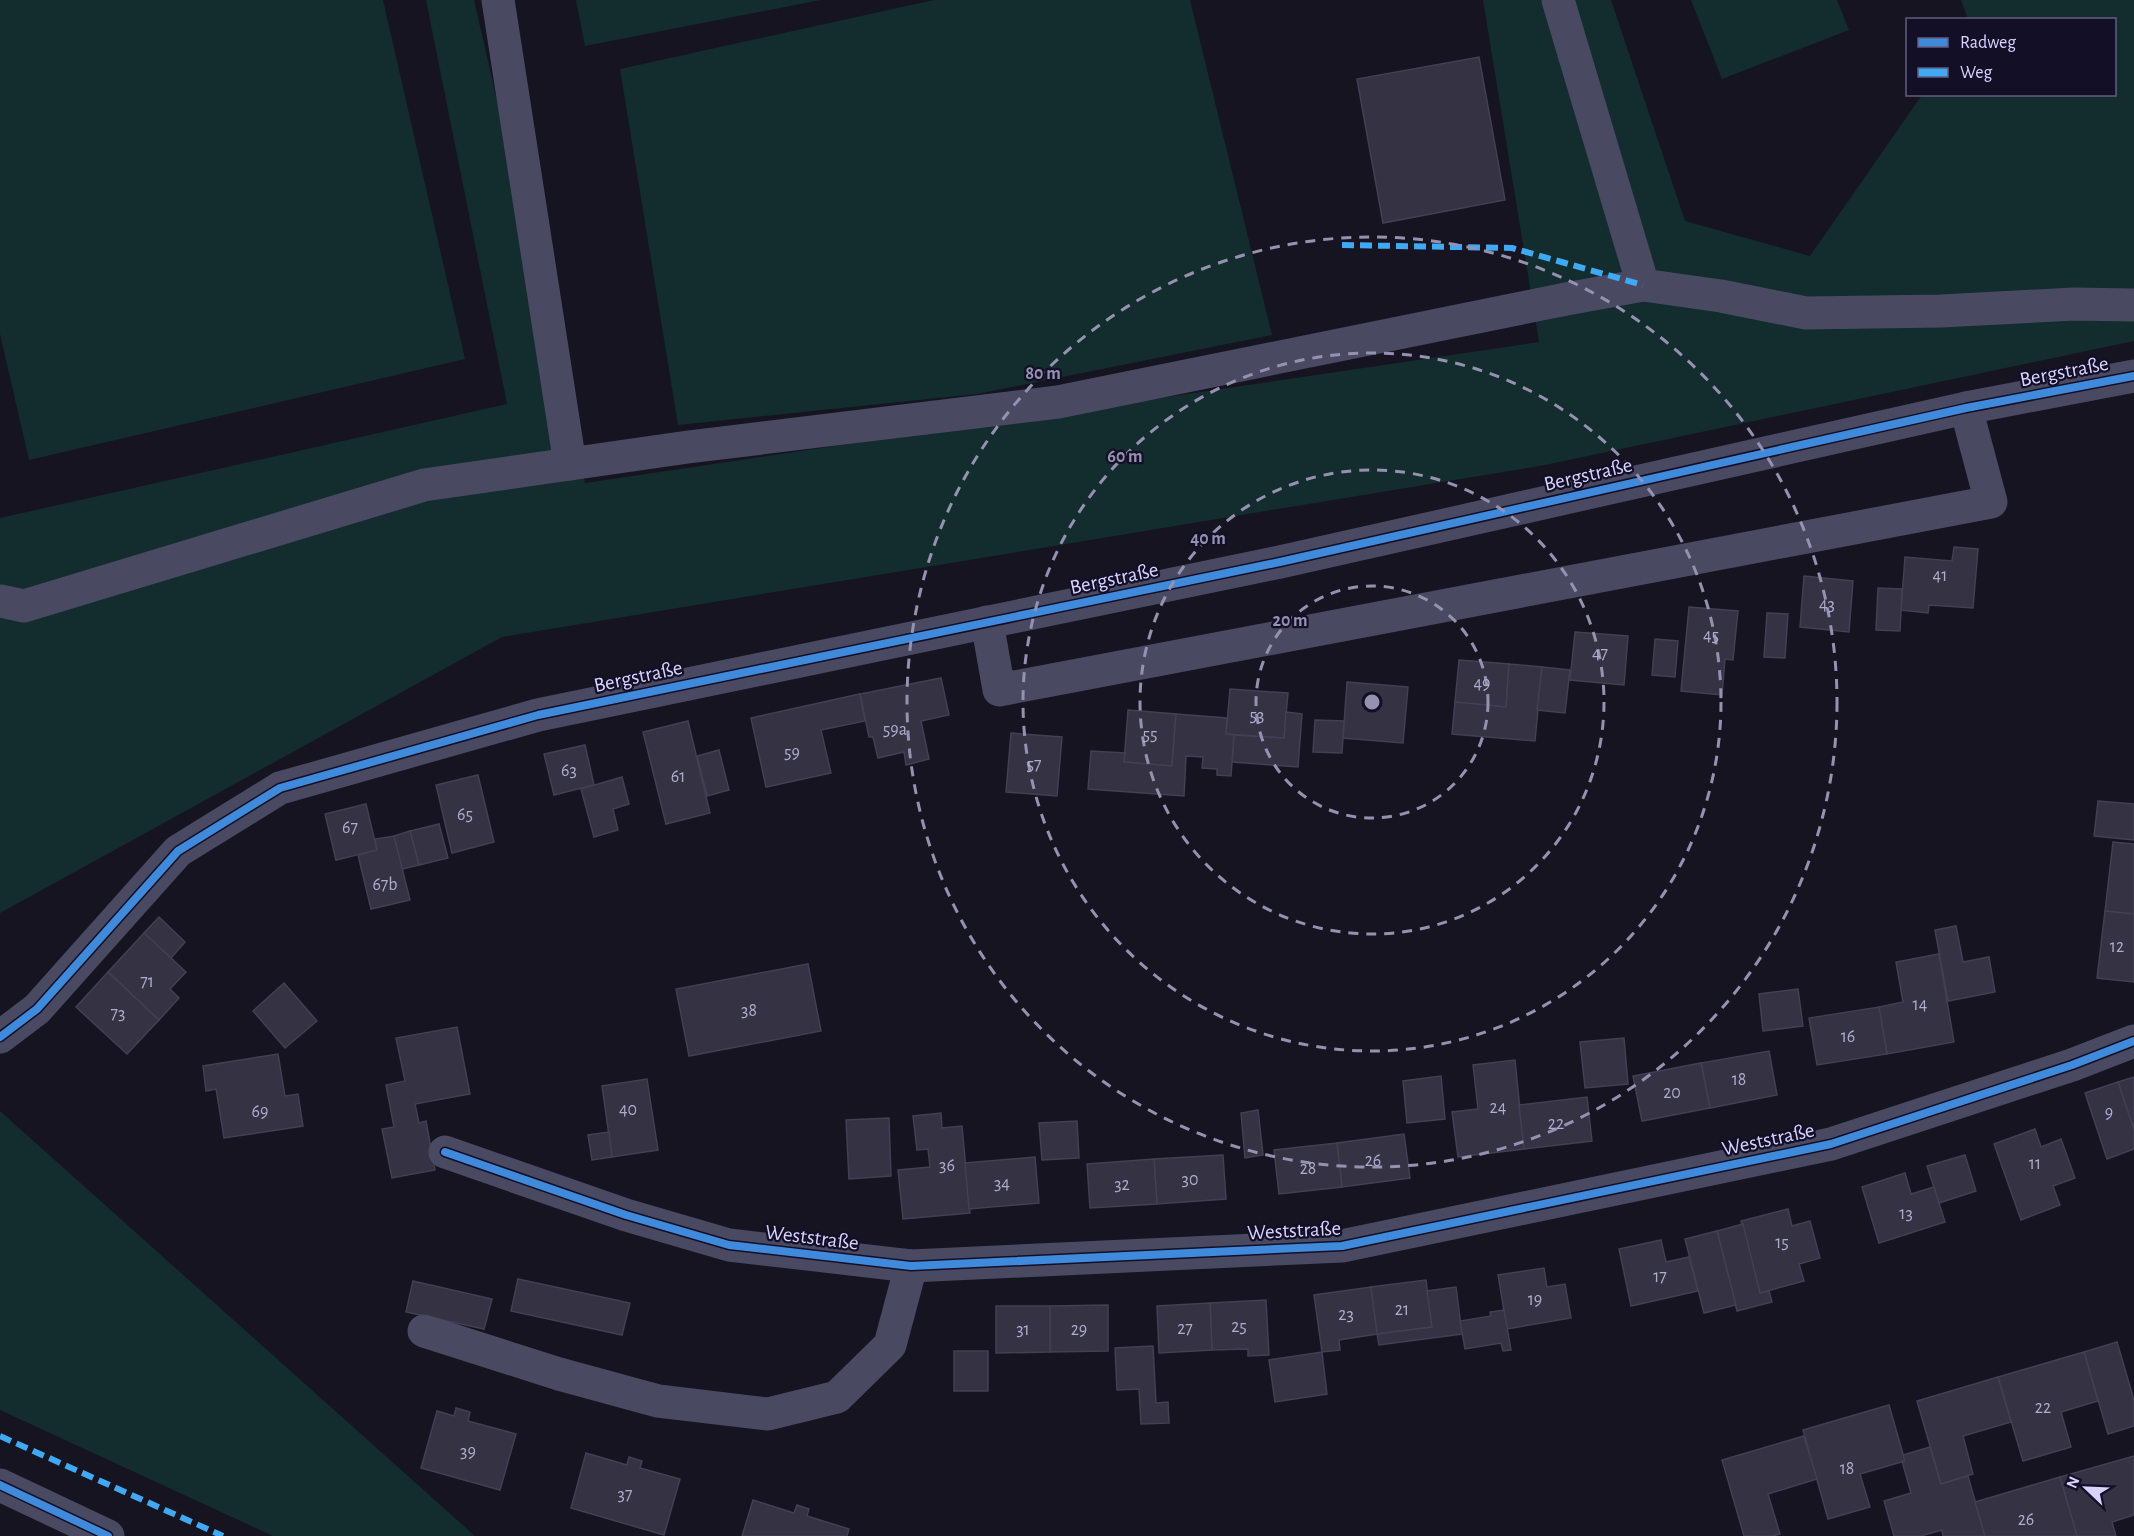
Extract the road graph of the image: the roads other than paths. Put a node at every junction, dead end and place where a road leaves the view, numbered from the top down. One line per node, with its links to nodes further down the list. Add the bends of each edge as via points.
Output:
1 (498, 0): 7 (street)
2 (1558, 0): 3 (street)
3 (1643, 285): 4 (street, via 1806,313); 7 (street, via 1058,402)
4 (2134, 305)
5 (2134, 376): 6 (street, Bergstraße)
6 (1966, 408): 9 (street, Bergstraße, via 1280,562); 9 (street, via 1991,502 999,690)
7 (570, 464): 8 (street, via 424,486 24,606)
8 (0, 601)
9 (987, 622): 10 (street, Bergstraße, via 538,715 280,788 178,852 37,1009)
10 (0, 1037)
11 (2134, 1041): 13 (street, Weststraße, via 1831,1144 1342,1246)
12 (445, 1152): 13 (street, Weststraße, via 626,1215 729,1245)
13 (911, 1266): 14 (street, via 890,1345 837,1396 768,1414 658,1401)
14 (424, 1331)
15 (0, 1485): 16 (street)
16 (108, 1536)

